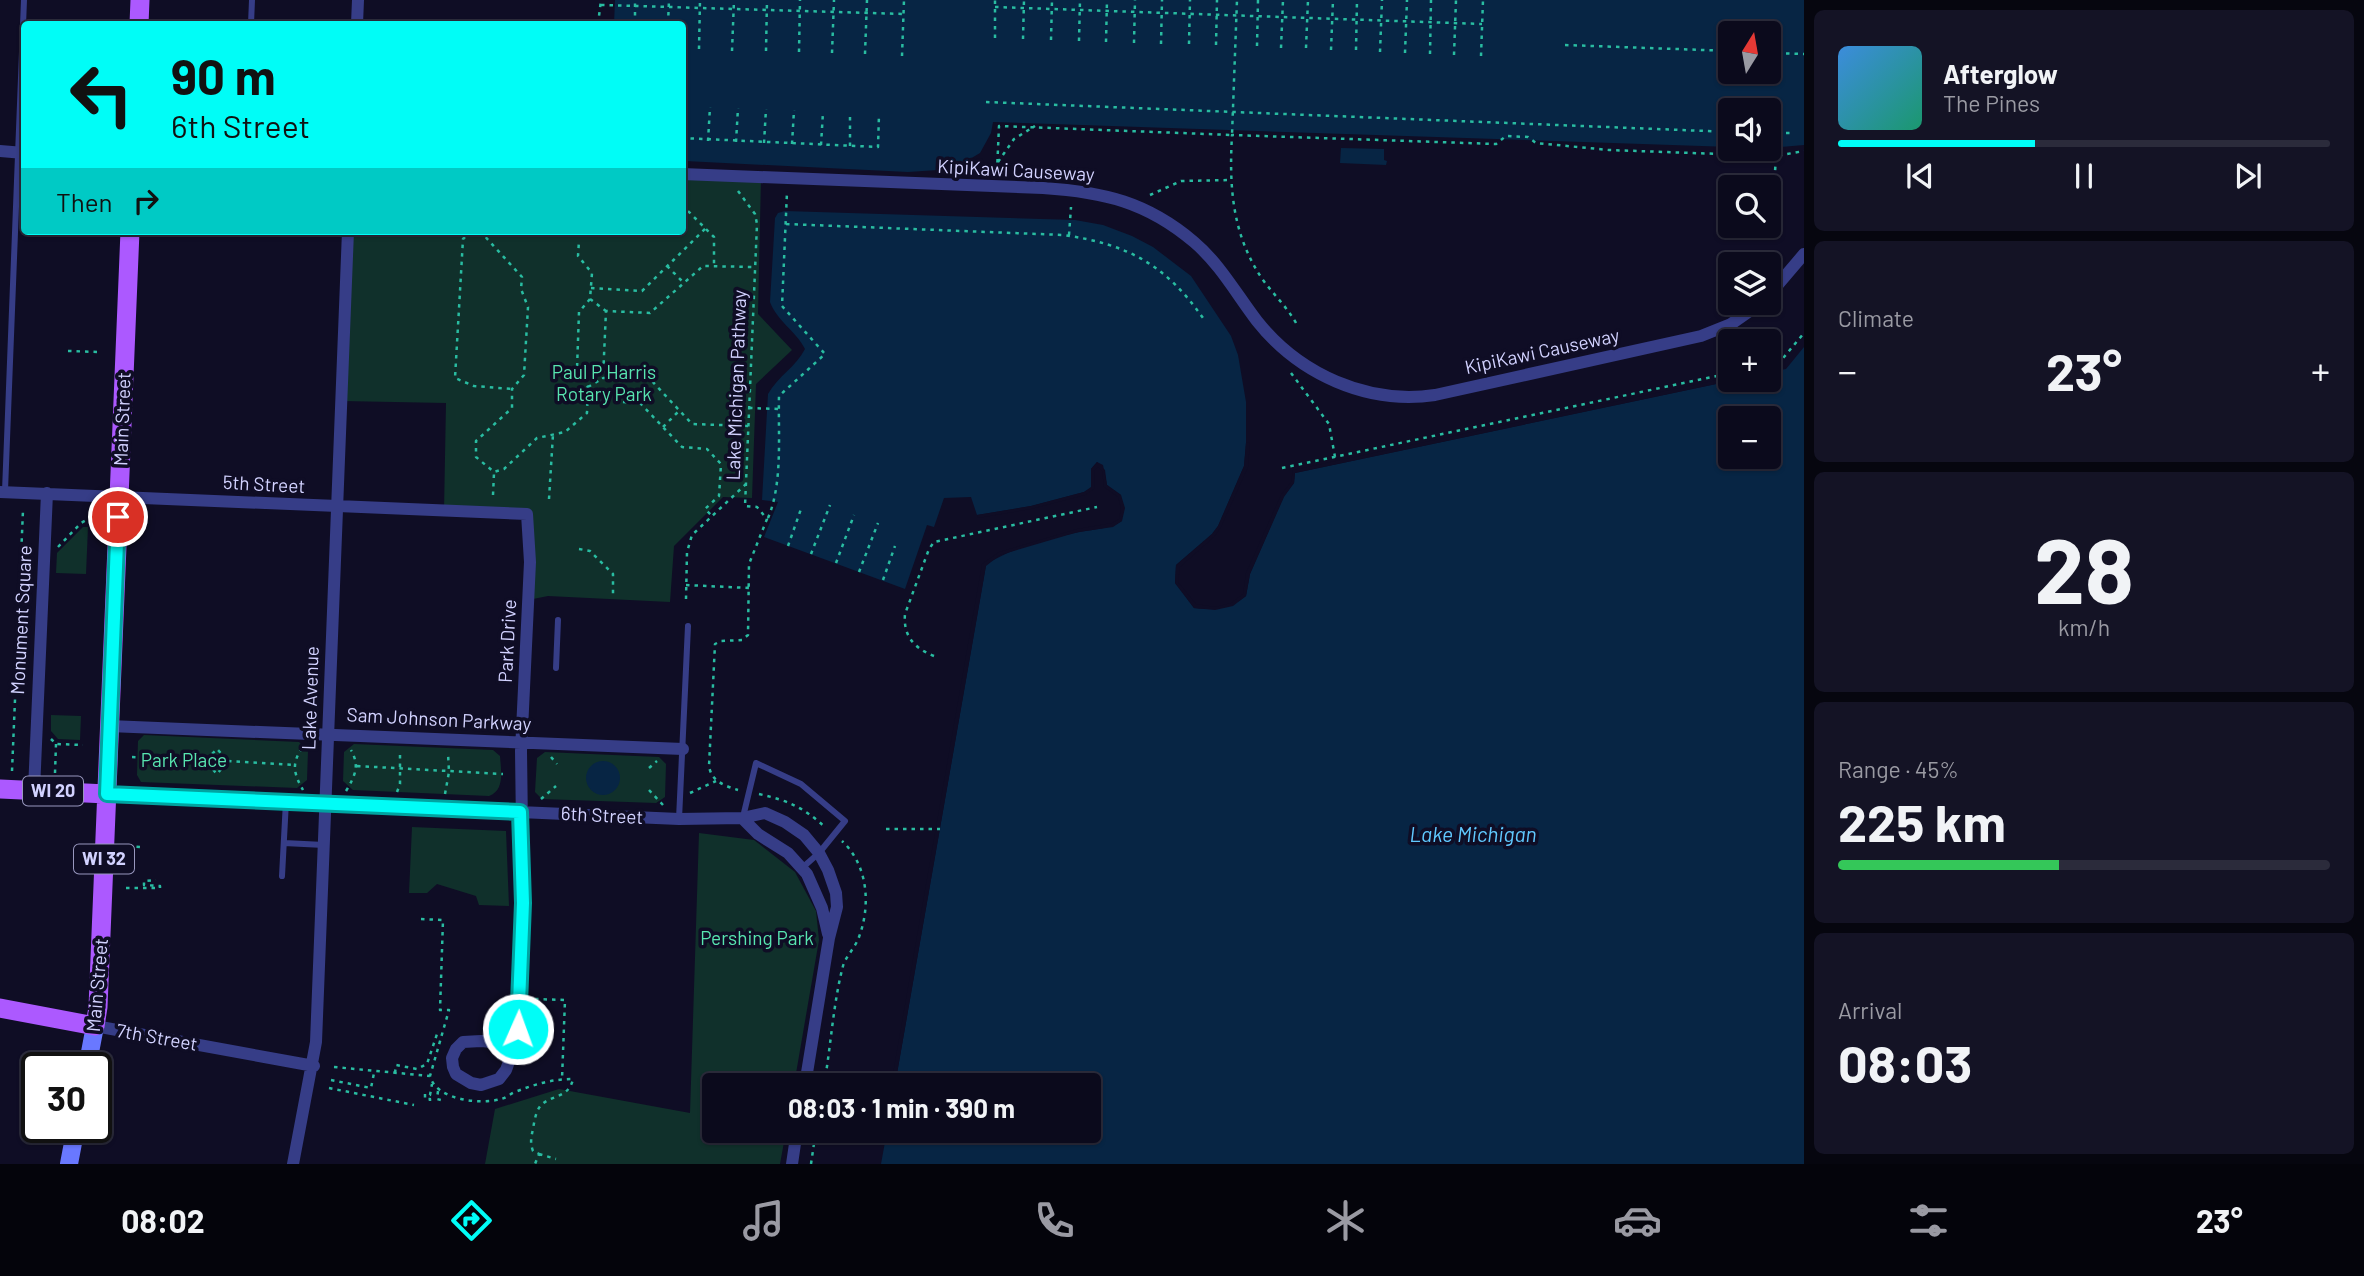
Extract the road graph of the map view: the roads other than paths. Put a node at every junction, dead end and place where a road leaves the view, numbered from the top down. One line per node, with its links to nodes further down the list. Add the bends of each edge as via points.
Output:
1 (24, 0): 5 (lane)
2 (140, 0): 6 (main road)
3 (252, 0): 7 (lane)
4 (358, 0): 8 (street)
5 (24, 21)
6 (139, 21)
7 (251, 21)
8 (357, 21)
9 (0, 151): 10 (street)
10 (21, 153)
11 (21, 170): 18 (lane)
12 (686, 174): 17 (street, KipiKawi Causeway, via 996,186 1093,192 1124,200 1159,217 1196,244 1266,331 1297,360 1328,379 1373,394 1435,395 1682,341)
13 (130, 235): 20 (main road, Main Street / WI 32)
14 (348, 235): 21 (street, Lake Avenue)
15 (1804, 254): 16 (street)
16 (1781, 281)
17 (1744, 315)
18 (2, 492): 19 (street, 5th Street)
19 (47, 493): 20 (street, 5th Street); 31 (street, Monument Square)
20 (119, 497): 21 (street, 5th Street); 26 (main road, Main Street / WI 32)
21 (338, 507): 22 (street, 5th Street); 27 (street, Lake Avenue)
22 (527, 514): 28 (street, Park Drive, via 530,562)
23 (558, 620): 25 (lane)
24 (688, 626): 29 (lane)
25 (556, 668)
26 (109, 726): 27 (street, Sam Johnson Parkway); 32 (main road, Main Street / WI 32)
27 (328, 733): 28 (street, Sam Johnson Parkway); 34 (street, Lake Avenue)
28 (521, 742): 29 (street, Sam Johnson Parkway); 35 (street, Park Drive)
29 (682, 749): 37 (lane)
30 (0, 789): 31 (main road, 6th Street / WI 20)
31 (34, 790): 32 (main road, 6th Street / WI 20)
32 (107, 794): 33 (street, 6th Street); 45 (main road, Main Street / WI 32)
33 (286, 801): 34 (street, 6th Street); 38 (lane)
34 (326, 803): 35 (street, 6th Street); 39 (street, Lake Avenue)
35 (520, 812): 37 (street, 6th Street); 46 (street, Park Drive, via 520,1016)
36 (742, 818): 37 (street, 6th Street); 40 (street, 6th Street, via 765,813 785,822); 40 (lane, via 756,764 802,784 845,821); 41 (street)
37 (679, 819)
38 (284, 843): 39 (lane); 42 (lane)
39 (324, 845): 48 (street, Lake Avenue)
40 (819, 853): 41 (lane); 43 (street, via 836,893)
41 (802, 868): 43 (street, via 815,889)
42 (282, 876)
43 (829, 938): 49 (street)
44 (0, 1008): 45 (main road, 7th Street)
45 (95, 1026): 47 (main road, Main Street); 48 (street, 7th Street)
46 (512, 1044): 46 (street, via 463,1042 452,1058 453,1067 462,1079 492,1083 506,1070)
47 (90, 1052)
48 (314, 1066): 53 (street, Lake Avenue)
49 (807, 1073)
50 (73, 1143): 52 (main road)
51 (795, 1143): 54 (street)
52 (69, 1164)
53 (293, 1164)
54 (792, 1164)

